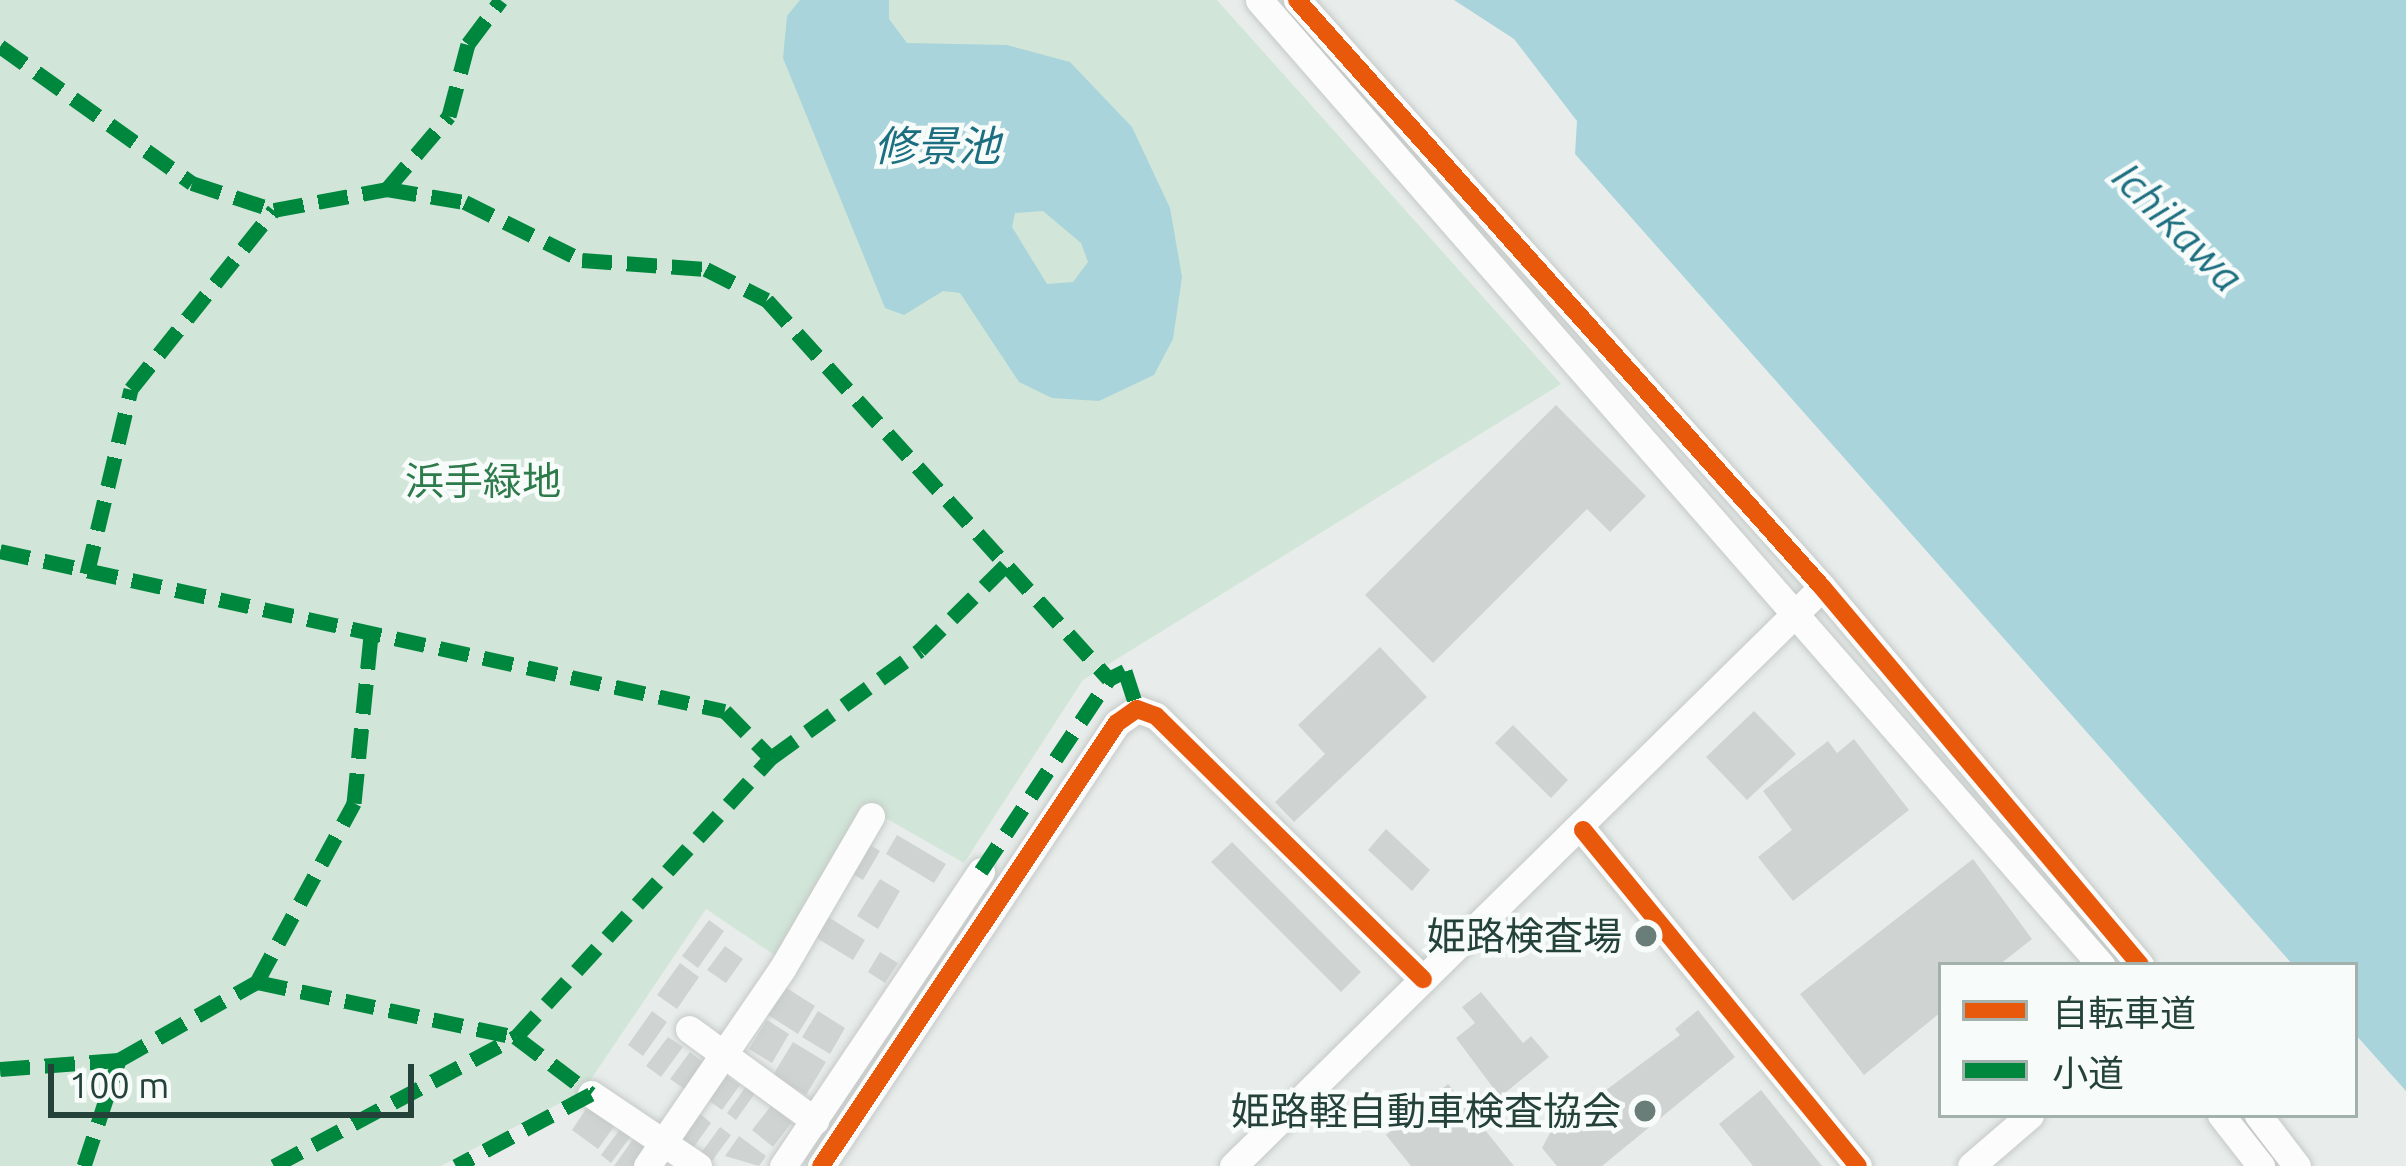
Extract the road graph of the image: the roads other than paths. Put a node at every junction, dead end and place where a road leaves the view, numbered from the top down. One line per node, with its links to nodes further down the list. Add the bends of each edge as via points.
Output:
1 (1258, 0): 4 (street)
2 (1297, 0): 3 (street)
3 (1822, 587): 4 (street); 9 (street)
4 (1800, 610): 6 (street); 8 (street)
5 (871, 816): 12 (street)
6 (1582, 830): 10 (street); 23 (street)
7 (981, 871): 17 (street)
8 (2098, 962)
9 (2137, 962)
10 (1424, 979): 21 (street, via 1156,716 1137,709 1117,723); 22 (street)
11 (689, 1029): 12 (street)
12 (724, 1053): 17 (street); 18 (street)
13 (590, 1094): 18 (street)
14 (2027, 1118): 24 (street)
15 (2223, 1118): 25 (street)
16 (2260, 1118): 26 (street)
17 (815, 1121): 20 (street)
18 (654, 1155): 19 (street)
19 (698, 1166)
20 (783, 1166)
21 (821, 1166)
22 (1233, 1166)
23 (1858, 1166)
24 (1971, 1166)
25 (2260, 1166)
26 (2297, 1166)

